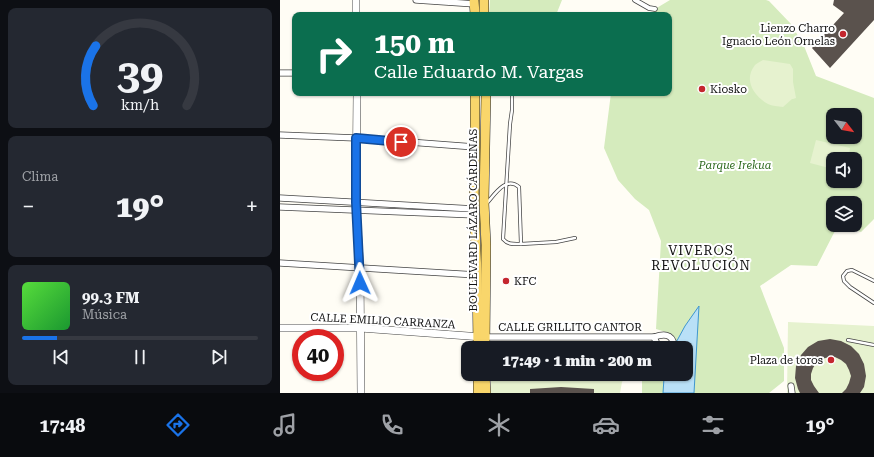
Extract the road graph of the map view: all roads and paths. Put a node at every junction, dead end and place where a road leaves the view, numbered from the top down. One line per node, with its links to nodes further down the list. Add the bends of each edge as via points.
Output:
1 (356, 0): 7 (street)
2 (416, 0): 5 (street)
3 (484, 0): 8 (main road)
4 (635, 0): 6 (street)
5 (474, 2)
6 (655, 9)
7 (356, 12)
8 (484, 12)
9 (280, 73): 10 (street)
10 (292, 73)
11 (356, 96): 16 (street)
12 (475, 96): 17 (main road, BOULEVARD LÁZARO CÁRDENAS)
13 (486, 96): 22 (main road, BOULEVARD LÁZARO CÁRDENAS)
14 (512, 96): 18 (lane)
15 (280, 135): 16 (street)
16 (356, 138): 17 (street); 20 (street)
17 (475, 147): 24 (main road, BOULEVARD LÁZARO CÁRDENAS)
18 (507, 184): 22 (lane); 26 (lane, via 519,187); 26 (lane, via 503,240 510,244)
19 (280, 198): 20 (street)
20 (356, 202): 23 (street); 24 (street)
21 (280, 207): 23 (street)
22 (484, 207): 34 (main road, BOULEVARD LÁZARO CÁRDENAS, via 486,245)
23 (357, 211): 24 (street); 28 (street)
24 (474, 212): 29 (main road, BOULEVARD LÁZARO CÁRDENAS)
25 (575, 238): 26 (lane)
26 (521, 244)
27 (280, 263): 28 (street)
28 (360, 268): 29 (street); 33 (street)
29 (477, 274): 34 (main road, BOULEVARD LÁZARO CÁRDENAS)
30 (874, 281): 31 (lane, via 852,270 846,271 844,276 844,281 850,287)
31 (874, 303)
32 (280, 328): 33 (street, CALLE EMILIO CARRANZA)
33 (360, 328): 34 (street, CALLE EMILIO CARRANZA); 45 (street)
34 (482, 337): 35 (street, CALLE GRILLITO CANTOR); 37 (main road, BOULEVARD LÁZARO CÁRDENAS); 38 (main road, BOULEVARD LÁZARO CÁRDENAS)
35 (654, 337): 39 (street, CALLE GRILLITO CANTOR); 40 (street, CALLE GRILLITO CANTOR, via 665,335)
36 (848, 340): 41 (lane)
37 (481, 341)
38 (483, 341)
39 (656, 341)
40 (673, 341)
41 (874, 345)
42 (478, 381): 46 (main road)
43 (486, 381): 47 (main road)
44 (791, 386): 48 (street)
45 (361, 393)
46 (478, 393)
47 (486, 393)
48 (792, 393)

